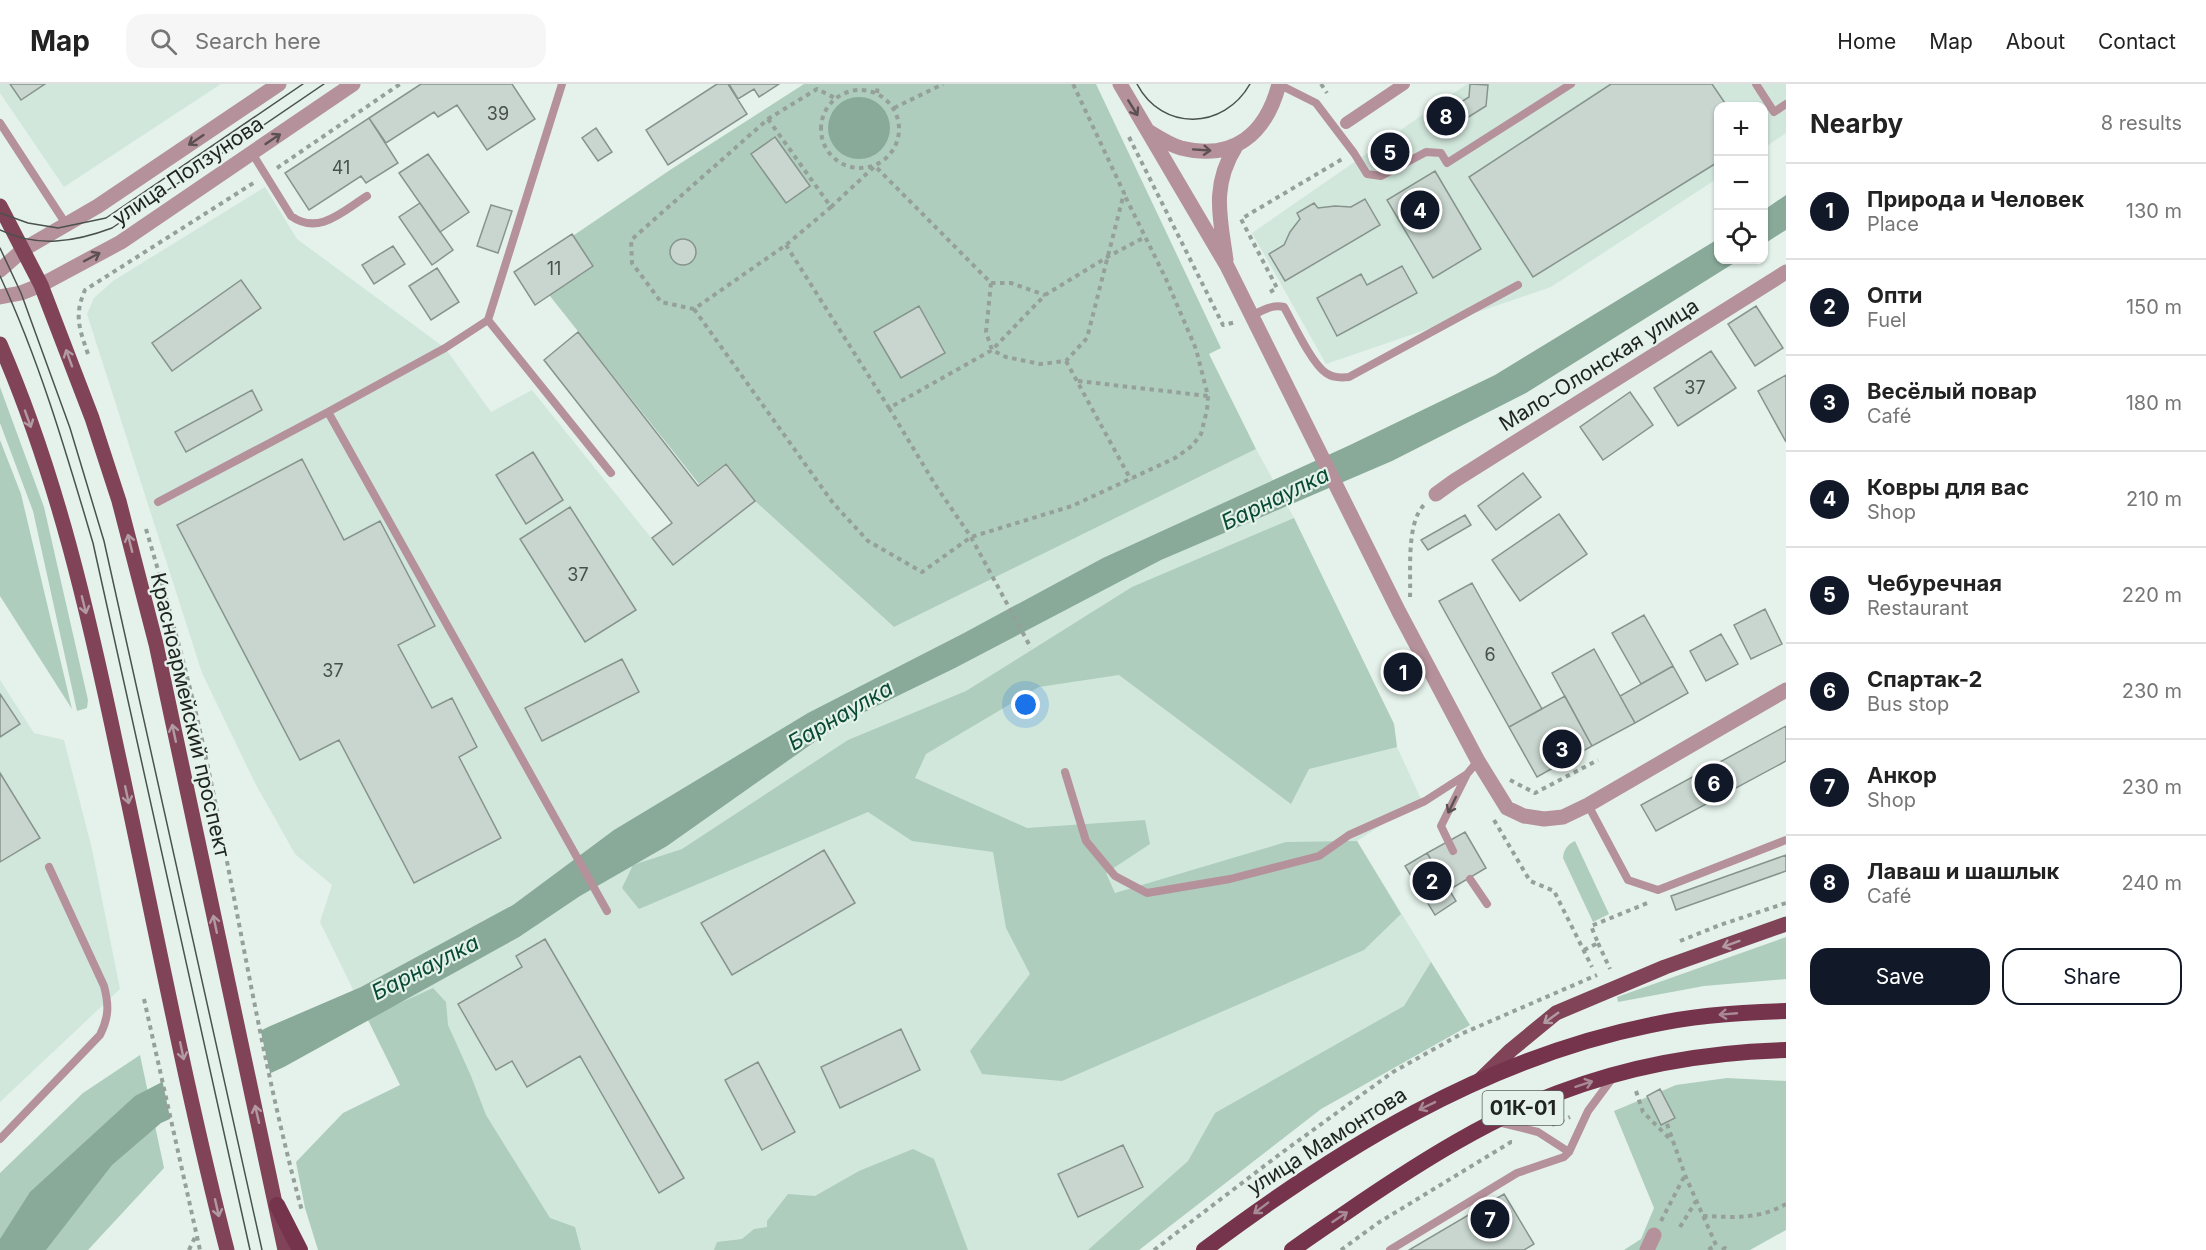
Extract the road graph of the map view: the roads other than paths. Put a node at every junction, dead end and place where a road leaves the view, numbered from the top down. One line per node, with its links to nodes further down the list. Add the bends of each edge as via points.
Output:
1 (279, 84): 18 (street, улица Ползунова, one-way to 18)
2 (353, 84): 15 (street, улица Ползунова, one-way to 2)
3 (562, 84): 27 (lane)
4 (1120, 84): 12 (street, one-way to 12)
5 (1280, 84): 7 (lane, via 1316,103 1367,174 1381,176 1426,152 1441,153 1447,163); 14 (street, via 1270,112 1252,135)
6 (1404, 84): 11 (street)
7 (1572, 84)
8 (1756, 84): 9 (lane, via 1774,112)
9 (1786, 104)
10 (0, 123): 13 (lane)
11 (1346, 123)
12 (1148, 131): 14 (street, one-way to 14, via 1179,147 1208,151); 20 (street)
13 (3, 135): 18 (lane)
14 (1236, 146): 20 (street, via 1224,165 1219,191)
15 (252, 153): 16 (lane, via 291,216 300,222 325,223); 23 (street, улица Ползунова, one-way to 15, via 121,242)
16 (367, 196)
17 (0, 206): 19 (main road, Красноармейский проспект)
18 (66, 224): 19 (street, улица Ползунова)
19 (24, 249): 21 (street, улица Ползунова); 23 (main road, Красноармейский проспект)
20 (1227, 266): 26 (street)
21 (0, 270)
22 (1786, 272): 31 (street, Мало-Олонская улица)
23 (41, 285): 25 (street, улица Ползунова); 52 (main road, Красноармейский проспект, one-way to 23, via 156,644 119,501)
24 (1518, 285): 26 (lane, via 1349,377 1338,378 1318,367 1284,307 1264,309)
25 (0, 297)
26 (1244, 318): 34 (street, via 1288,389)
27 (488, 320): 29 (lane); 30 (lane)
28 (0, 344): 54 (main road, one-way to 54, via 62,519 98,657)
29 (328, 412): 32 (lane); 43 (lane)
30 (611, 473)
31 (1436, 494)
32 (158, 502)
33 (1786, 690): 37 (street)
34 (1478, 760): 36 (lane); 37 (street, via 1507,808 1524,816 1563,817)
35 (1065, 772): 36 (lane, via 1086,841 1115,876 1147,893 1230,879 1319,856 1349,835 1425,801)
36 (1467, 774): 39 (lane, one-way to 39, via 1441,826)
37 (1588, 805): 38 (lane, via 1628,880 1659,890)
38 (1786, 840)
39 (1453, 851)
40 (49, 867): 50 (lane, via 104,986 108,1020 100,1035)
41 (1470, 879): 42 (lane)
42 (1488, 904)
43 (607, 911)
44 (1786, 924): 48 (main road, one-way to 48, via 1556,1013)
45 (1786, 1011): 48 (highway, 01К-01, one-way to 48, via 1652,1024 1547,1053)
46 (1786, 1050): 47 (highway, 01К-01, via 1711,1055)
47 (1616, 1074): 49 (highway, 01К-01, one-way to 47, via 1558,1093); 51 (lane, via 1588,1111)
48 (1480, 1080): 57 (highway, улица Мамонтова / 01К-01, one-way to 57, via 1410,1114 1344,1153)
49 (1495, 1121): 51 (lane, via 1538,1132); 58 (highway, 01К-01, one-way to 49, via 1395,1179)
50 (0, 1139)
51 (1569, 1152): 59 (lane, via 1517,1173)
52 (277, 1205): 55 (main road, Красноармейский проспект); 56 (highway)
53 (1654, 1235): 60 (street)
54 (227, 1250)
55 (285, 1250)
56 (300, 1250)
57 (1204, 1250)
58 (1292, 1250)
59 (1390, 1250)
60 (1647, 1250)

